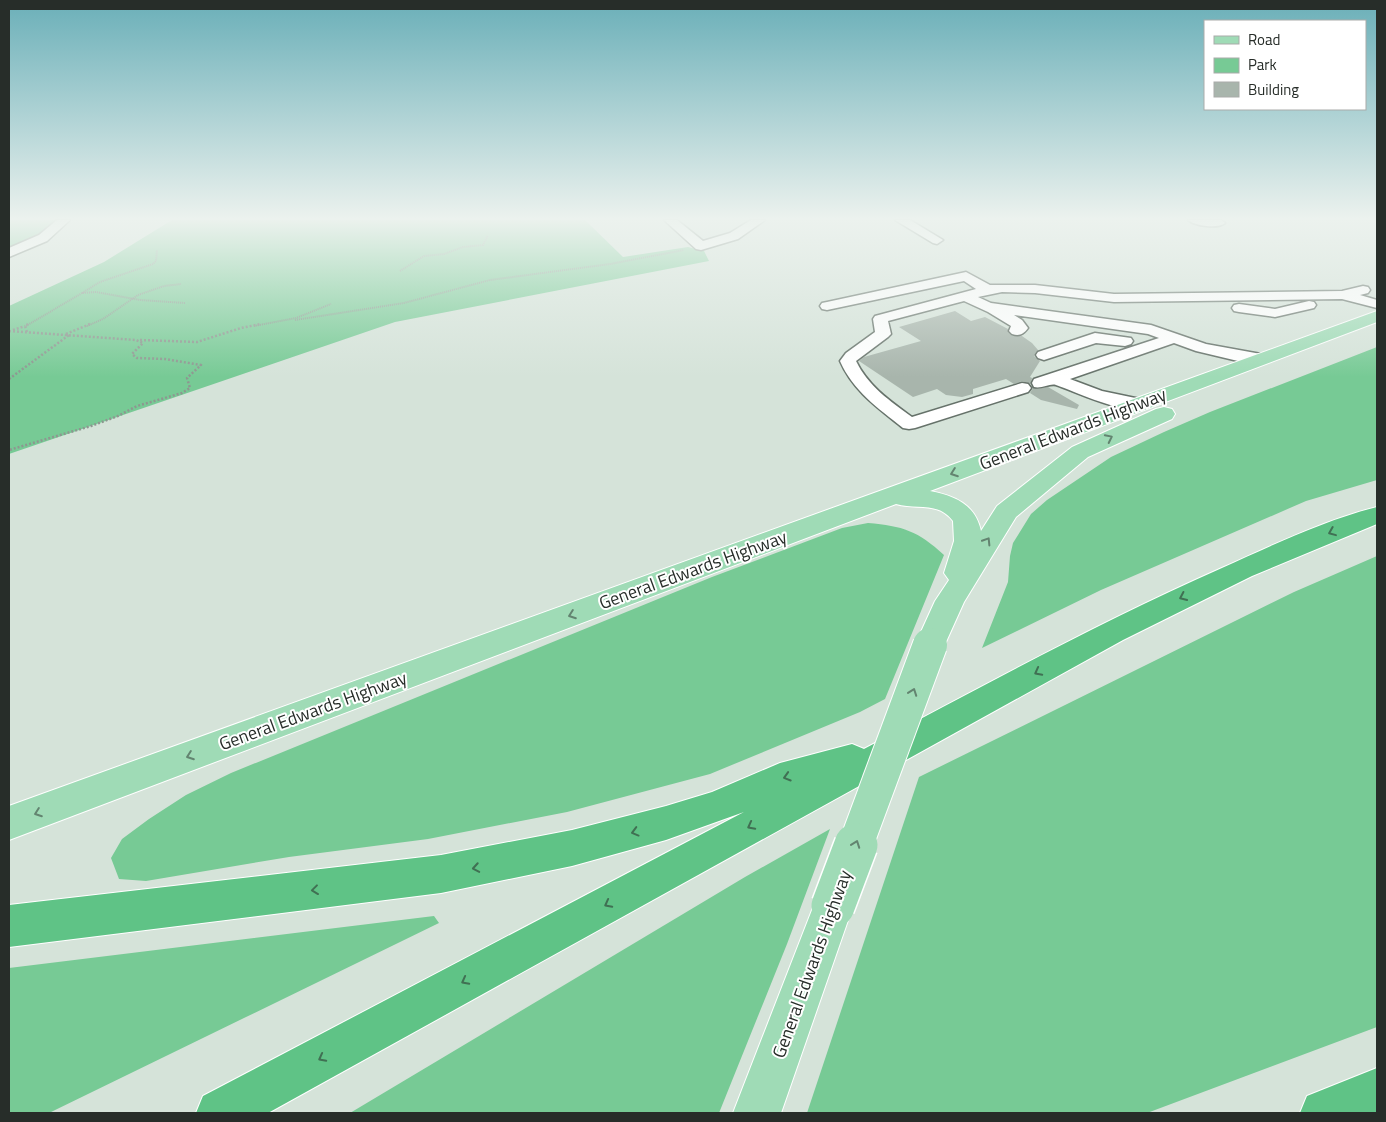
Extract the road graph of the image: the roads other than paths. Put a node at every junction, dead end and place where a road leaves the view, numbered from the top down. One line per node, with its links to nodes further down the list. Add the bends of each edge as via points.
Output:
1 (987, 290): 4 (street); 6 (street, via 1035,289 1114,298); 7 (street, via 966,276)
2 (1363, 290): 3 (street)
3 (1342, 295): 5 (street); 8 (street)
4 (966, 296): 10 (street); 13 (street)
5 (1315, 296): 6 (street); 11 (street, via 1323,302 1275,313)
6 (1147, 298): 14 (street)
7 (843, 303): 9 (street); 13 (street)
8 (1377, 304)
9 (827, 306)
10 (987, 307): 14 (street); 15 (street, via 1018,323 1020,328)
11 (1239, 308)
12 (1377, 316): 21 (main road, General Edwards Highway)
13 (880, 319): 23 (street, via 883,334 848,361 861,385 909,424)
14 (1151, 330): 17 (street)
15 (1017, 331)
16 (1377, 333): 29 (main road, General Edwards Highway, one-way to 16, via 1006,512 1080,452 1148,420)
17 (1175, 338): 18 (street); 19 (street)
18 (1147, 347): 20 (street, via 1133,342 1095,338); 24 (street, via 1048,380)
19 (1202, 348): 21 (street); 22 (street, via 1218,365)
20 (1044, 355)
21 (1261, 359): 22 (main road, General Edwards Highway)
22 (1220, 374): 25 (main road, General Edwards Highway)
23 (1022, 388)
24 (1076, 389): 25 (street); 26 (street, via 1087,409)
25 (1139, 404): 26 (main road, General Edwards Highway)
26 (1085, 425): 27 (main road, General Edwards Highway, one-way to 27)
27 (876, 502): 29 (main road, via 927,498 951,506 965,519 968,535); 31 (main road, General Edwards Highway, one-way to 31)
28 (1377, 514): 30 (highway, one-way to 30, via 1164,606)
29 (950, 601): 35 (main road, General Edwards Highway, one-way to 29, bridge, via 930,645)
30 (902, 745): 32 (highway, one-way to 32, via 780,779 666,824 510,862 440,874); 34 (highway, one-way to 34)
31 (9, 823)
32 (9, 926)
33 (1377, 1092): 36 (highway)
34 (220, 1113)
35 (757, 1113)
36 (1324, 1113)

